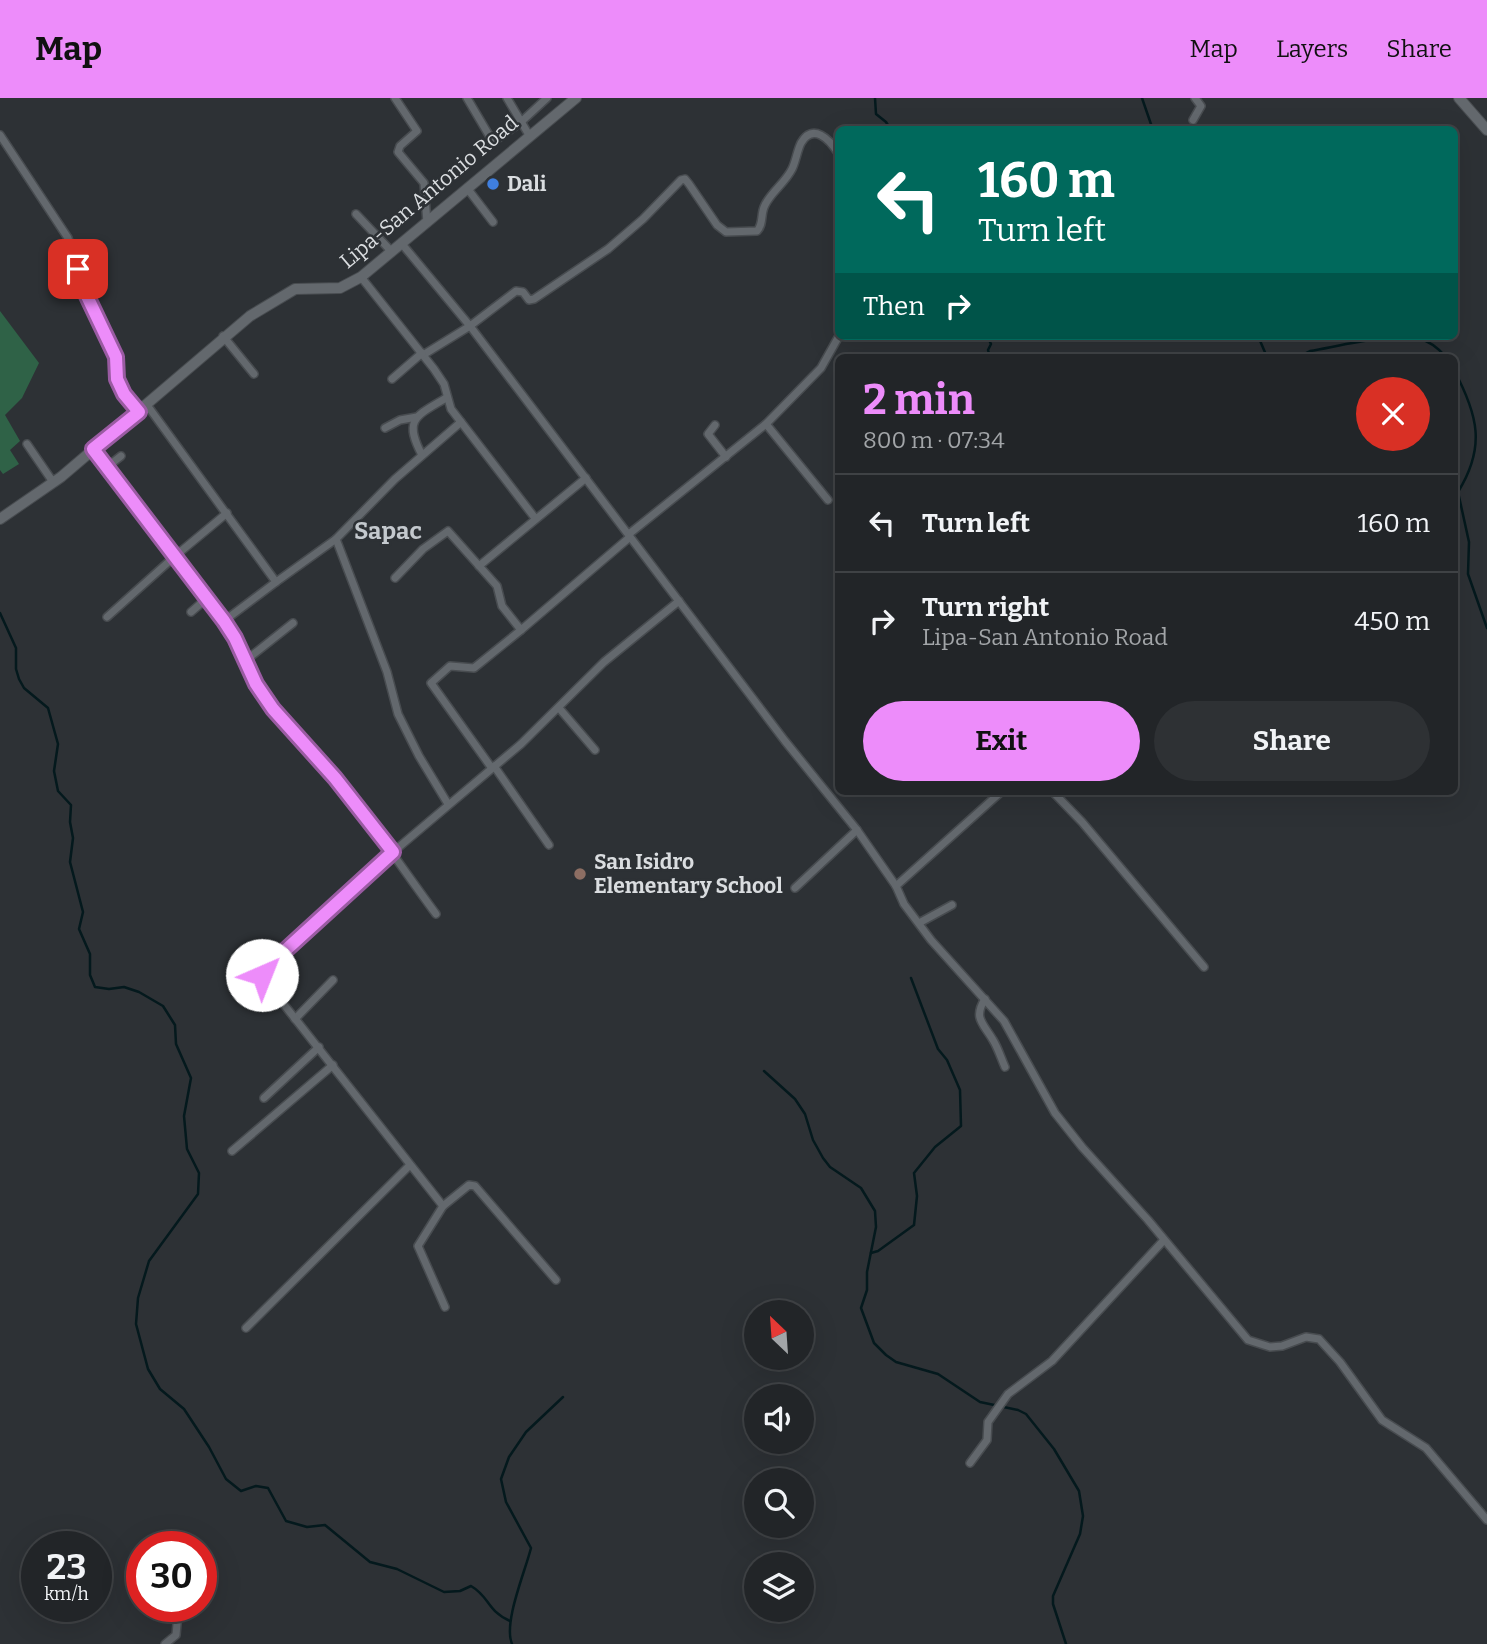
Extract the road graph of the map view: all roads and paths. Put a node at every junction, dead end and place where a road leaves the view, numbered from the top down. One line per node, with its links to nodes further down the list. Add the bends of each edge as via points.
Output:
1 (394, 98): 17 (street, via 417,131 398,152 424,183)
2 (467, 98): 9 (street, via 493,142)
3 (507, 98): 9 (street)
4 (576, 98): 12 (main road, Lipa-San Antonio Road)
5 (1195, 98): 8 (street, via 1201,106)
6 (1460, 98): 10 (main road)
7 (544, 99): 9 (street)
8 (1193, 120)
9 (521, 122): 12 (street)
10 (1487, 130)
11 (0, 135): 28 (street, via 68,238 86,294 116,357 117,379 124,394)
12 (529, 135): 14 (main road, Lipa-San Antonio Road)
13 (835, 149): 21 (street, via 822,133 803,140 792,169 766,202 757,231 726,232 690,184 681,180 608,249 534,299 516,291)
14 (467, 188): 16 (street); 17 (main road, Lipa-San Antonio Road)
15 (356, 214): 19 (street)
16 (493, 222)
17 (427, 224): 18 (main road, Lipa-San Antonio Road)
18 (402, 244): 19 (main road, Lipa-San Antonio Road); 21 (street)
19 (392, 252): 20 (main road, Lipa-San Antonio Road)
20 (361, 277): 22 (main road, Lipa-San Antonio Road, via 340,288 304,287 286,292); 24 (street)
21 (470, 326): 24 (street); 40 (street)
22 (223, 337): 25 (street); 28 (main road, Lipa-San Antonio Road)
23 (837, 340): 31 (street, via 816,373)
24 (422, 354): 26 (street); 27 (street, via 444,384)
25 (254, 374)
26 (392, 379)
27 (446, 398): 29 (street); 30 (street)
28 (143, 408): 35 (main road, Lipa-San Antonio Road); 43 (street)
29 (417, 417): 33 (street); 36 (street, via 413,436)
30 (461, 422): 36 (street); 44 (street)
31 (766, 424): 38 (street); 42 (street)
32 (715, 425): 38 (street, via 708,434)
33 (385, 428)
34 (27, 444): 41 (street)
35 (93, 449): 39 (street); 41 (main road, Lipa-San Antonio Road)
36 (422, 455): 47 (street)
37 (121, 456): 39 (street)
38 (726, 457): 46 (street)
39 (107, 467): 48 (street)
40 (586, 478): 44 (street); 46 (street)
41 (53, 482): 45 (main road, Lipa-San Antonio Road)
42 (828, 500)
43 (227, 513): 48 (street); 51 (street)
44 (536, 518): 49 (street)
45 (0, 519)
46 (629, 535): 53 (street); 58 (street)
47 (336, 540): 51 (street); 65 (street, via 387,671 398,714)
48 (174, 557): 52 (street); 55 (street)
49 (479, 566): 50 (street, via 448,531); 58 (street, via 497,586 502,606)
50 (395, 578)
51 (276, 582): 56 (street)
52 (206, 599): 54 (street); 56 (street)
53 (679, 601): 60 (street, via 604,662); 66 (street)
54 (191, 612)
55 (107, 617)
56 (224, 621): 59 (street)
57 (293, 623): 59 (street)
58 (521, 629): 62 (street, via 474,668 450,666 431,682)
59 (245, 661): 68 (street, via 273,709)
60 (559, 708): 61 (street); 62 (street)
61 (595, 750)
62 (493, 766): 65 (street); 67 (street)
63 (998, 795): 69 (street)
64 (1055, 795): 74 (street)
65 (448, 804): 68 (street)
66 (857, 830): 69 (street); 70 (street)
67 (549, 845)
68 (393, 852): 72 (street); 77 (street, via 263,972)
69 (896, 886): 73 (street)
70 (795, 888)
71 (952, 905): 73 (street)
72 (436, 914)
73 (919, 923): 76 (street)
74 (1205, 967)
75 (333, 980): 77 (street)
76 (985, 999): 80 (street, via 981,1021); 85 (street, via 1004,1021 1055,1113)
77 (295, 1019): 78 (street)
78 (319, 1047): 79 (street); 81 (street)
79 (332, 1065): 82 (street); 83 (street)
80 (1005, 1067)
81 (264, 1098)
82 (232, 1151)
83 (410, 1166): 84 (street); 88 (street)
84 (443, 1206): 86 (street, via 465,1186 475,1186); 87 (street, via 418,1246)
85 (1164, 1240): 89 (street, via 1052,1362 1013,1390 988,1422 987,1440); 90 (street, via 1248,1340 1270,1347 1314,1337 1325,1344 1382,1420 1426,1448)
86 (556, 1280)
87 (445, 1307)
88 (246, 1328)
89 (970, 1463)
90 (1487, 1520)
91 (177, 1622): 92 (street, via 176,1634)
92 (165, 1644)

